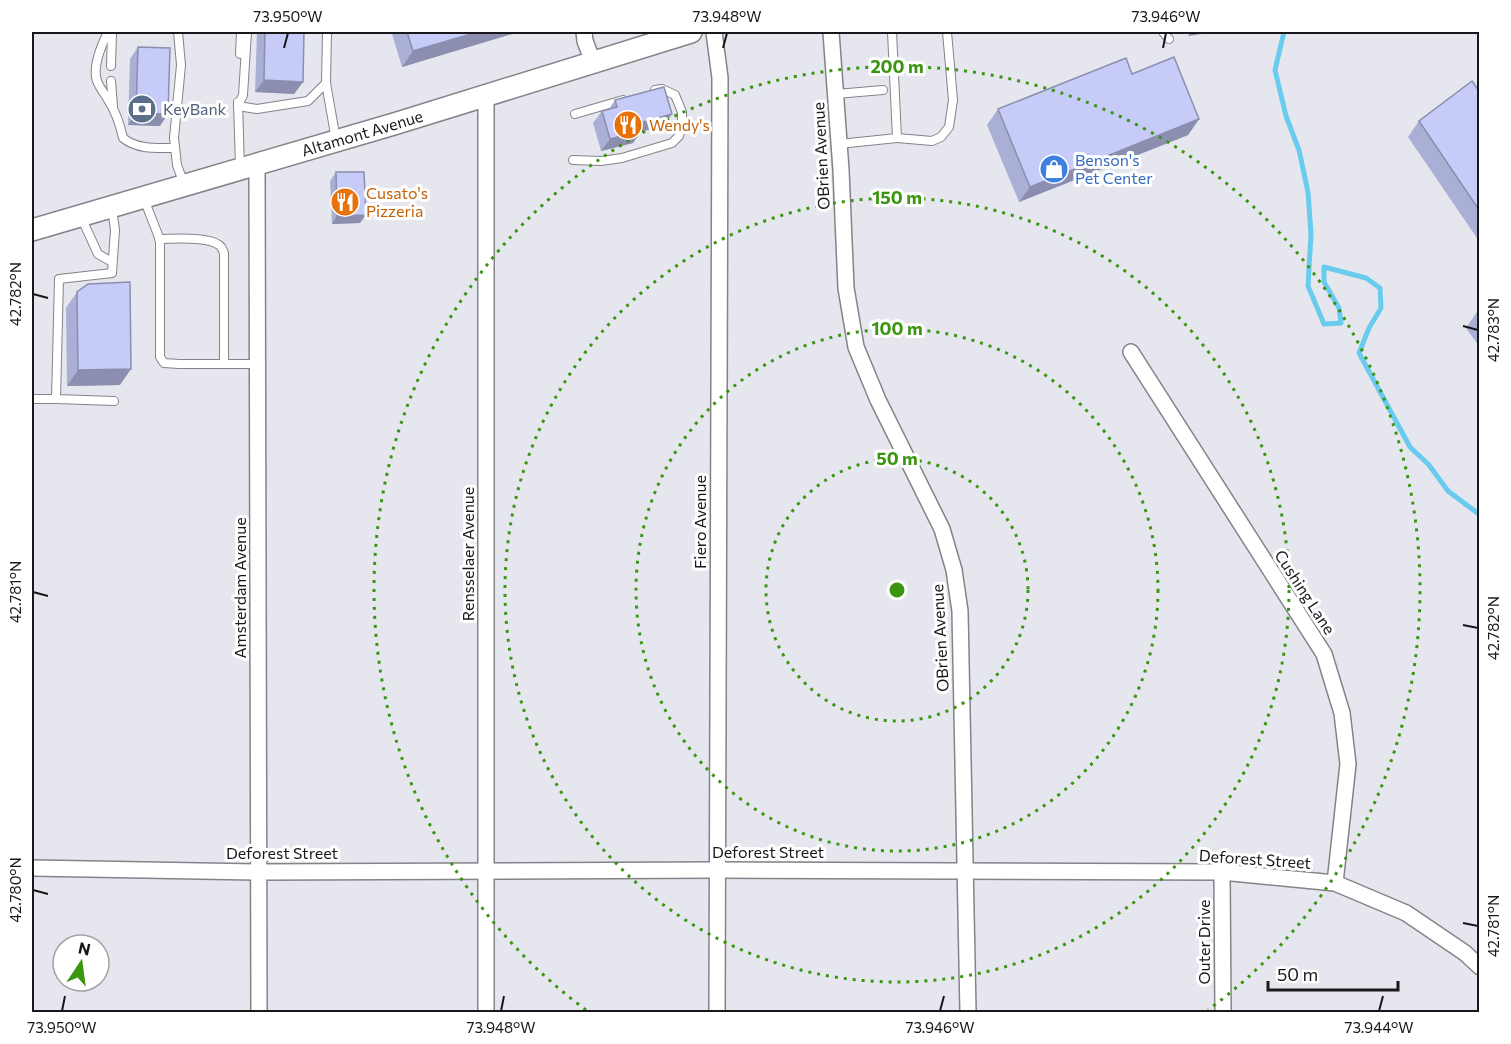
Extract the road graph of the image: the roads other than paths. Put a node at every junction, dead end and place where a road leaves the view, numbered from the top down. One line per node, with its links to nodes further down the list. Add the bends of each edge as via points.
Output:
1 (110, 32): 15 (lane); 24 (lane, via 97,61 96,78)
2 (178, 32): 29 (lane, via 181,65)
3 (241, 32): 23 (lane)
4 (247, 32): 23 (lane, via 243,95)
5 (327, 32): 17 (lane)
6 (584, 32): 14 (street)
7 (691, 32): 14 (main road, Altamont Avenue)
8 (714, 32): 47 (street, Fiero Avenue, via 720,78)
9 (831, 32): 20 (street, OBrien Avenue)
10 (892, 32): 26 (lane)
11 (947, 32): 26 (lane, via 953,99 949,127 932,141)
12 (1163, 32): 13 (lane)
13 (1169, 39)
14 (592, 62): 21 (main road, Altamont Avenue)
15 (111, 66)
16 (111, 81): 24 (lane)
17 (326, 83): 23 (lane, via 308,101 257,109); 27 (lane)
18 (883, 90): 20 (lane)
19 (651, 92): 30 (lane, via 662,89 675,95 682,112 679,136 672,143 622,158)
20 (836, 94): 28 (street, OBrien Avenue)
21 (486, 96): 27 (main road, Altamont Avenue); 46 (street, Rensselaer Avenue)
22 (629, 98): 25 (lane)
23 (238, 106): 31 (lane)
24 (114, 112): 29 (lane, via 123,138 130,144)
25 (575, 114)
26 (897, 138): 28 (lane)
27 (336, 141): 31 (main road, Altamont Avenue)
28 (839, 144): 48 (street, OBrien Avenue, via 846,288 856,347 942,529 954,570 960,611)
29 (175, 148): 32 (lane)
30 (573, 160)
31 (248, 167): 32 (main road, Altamont Avenue); 41 (street, Amsterdam Avenue)
32 (184, 185): 33 (main road, Altamont Avenue)
33 (143, 197): 34 (main road, Altamont Avenue); 37 (lane)
34 (112, 207): 35 (main road, Altamont Avenue); 38 (lane)
35 (81, 216): 36 (main road, Altamont Avenue); 38 (lane, via 98,254)
36 (32, 230)
37 (159, 239): 40 (lane, via 203,240 222,248); 40 (lane, via 160,357 164,363)
38 (112, 262): 43 (lane, via 112,273 59,279)
39 (1131, 352): 51 (street, Cushing Lane, via 1324,654 1342,713 1348,764)
40 (224, 364): 41 (lane)
41 (257, 364): 49 (street, Amsterdam Avenue)
42 (32, 399): 43 (lane)
43 (56, 399): 44 (lane)
44 (114, 401)
45 (32, 868): 49 (street, Deforest Street)
46 (486, 870): 47 (street, Deforest Street); 49 (street, Deforest Street); 54 (street, Rensselaer Avenue)
47 (717, 870): 48 (street, Deforest Street); 55 (street, Fiero Avenue)
48 (965, 870): 50 (street, Deforest Street); 56 (street, OBrien Avenue)
49 (259, 872): 53 (street, Amsterdam Avenue)
50 (1222, 872): 51 (street, Deforest Street); 57 (street, Outer Drive)
51 (1335, 884): 52 (street, Deforest Street, via 1407,913 1465,953)
52 (1479, 968)
53 (259, 1012)
54 (486, 1012)
55 (717, 1012)
56 (968, 1012)
57 (1222, 1012)

